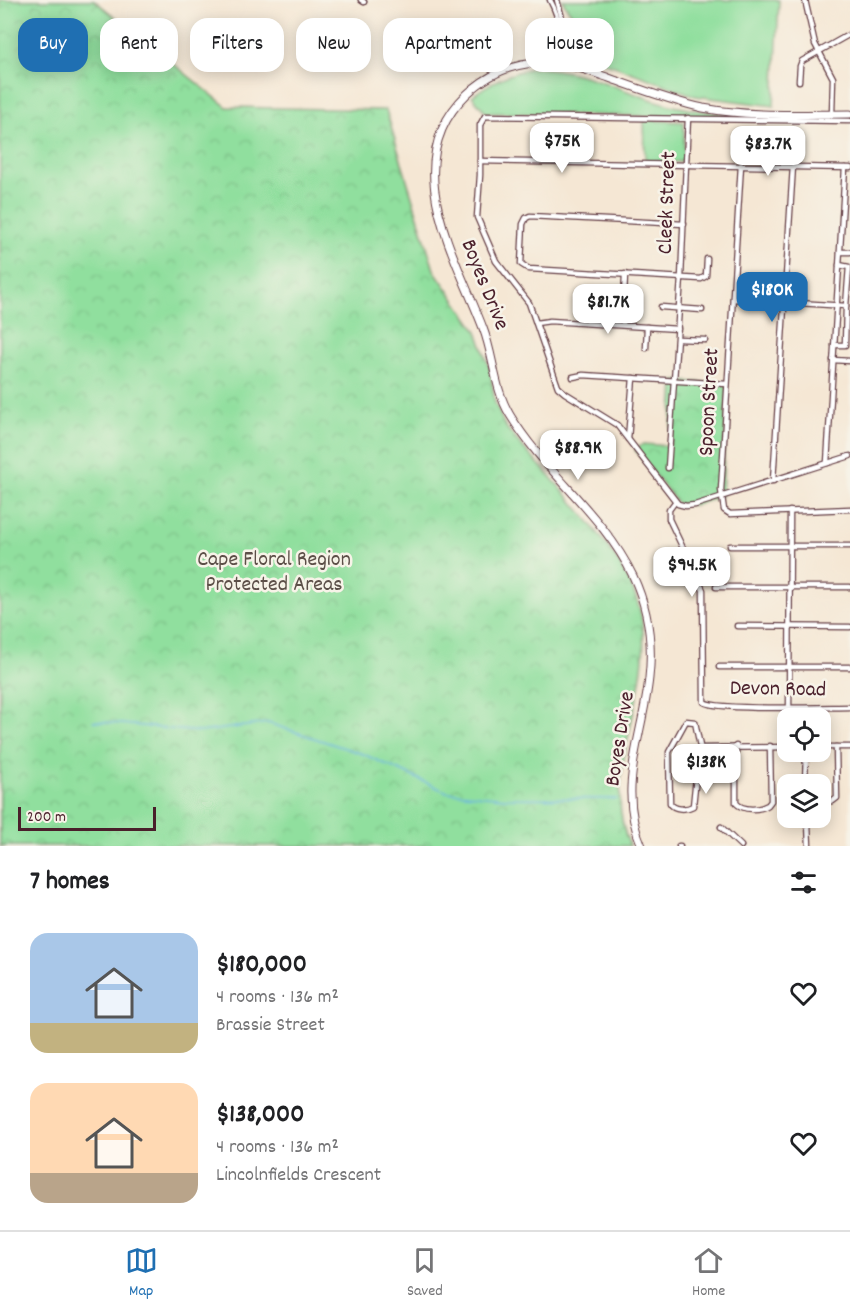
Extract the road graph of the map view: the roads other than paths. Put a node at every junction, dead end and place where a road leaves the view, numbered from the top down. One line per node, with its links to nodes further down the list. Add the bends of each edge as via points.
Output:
1 (550, 0): 4 (street)
2 (557, 0): 5 (street)
3 (805, 0): 7 (street)
4 (558, 18)
5 (562, 18)
6 (850, 34): 7 (street)
7 (818, 52): 10 (street, via 800,63); 11 (street, via 833,78)
8 (525, 64): 81 (main road, Boyes Drive, via 500,71 462,98 438,142 434,189 453,260 482,326 506,408 529,443 622,555 643,603 650,665 630,790 633,823)
9 (585, 72): 11 (main road, Boyes Drive, via 703,107)
10 (799, 81)
11 (832, 114): 12 (main road, Boyes Drive)
12 (850, 114)
13 (688, 118): 14 (street); 15 (street, via 485,117 480,125); 16 (street, Cleek Street)
14 (850, 122)
15 (480, 161): 16 (street); 34 (street, via 478,220 496,261 529,303)
16 (687, 164): 17 (street); 20 (street, Cleek Street)
17 (741, 165): 18 (street); 27 (street, Spoon Street)
18 (793, 166): 19 (street); 28 (street)
19 (848, 168): 21 (street)
20 (684, 224): 25 (street, via 526,218 520,259 523,267); 26 (street, Cleek Street)
21 (840, 252): 22 (street); 24 (street)
22 (850, 252)
23 (707, 259): 26 (street, via 705,278)
24 (839, 265): 29 (street); 30 (street, via 849,267)
25 (625, 274): 26 (street); 35 (street)
26 (681, 278): 32 (street, Cleek Street)
27 (733, 299): 28 (street); 47 (street, Spoon Street)
28 (784, 303): 29 (street); 52 (street)
29 (836, 306): 30 (street); 40 (street)
30 (845, 306): 40 (street, via 845,345)
31 (661, 307): 32 (street)
32 (679, 308): 33 (street); 37 (street, Cleek Street)
33 (702, 310)
34 (536, 322): 35 (street); 48 (street, via 561,390 613,422)
35 (623, 325): 36 (street)
36 (647, 327): 37 (street); 41 (street)
37 (678, 329): 38 (street, Cleek Street)
38 (678, 339): 39 (street); 46 (street, Cleek Street)
39 (705, 340)
40 (834, 345): 42 (street)
41 (646, 348)
42 (833, 360): 43 (street); 50 (street)
43 (850, 361)
44 (573, 377): 45 (street)
45 (633, 378): 46 (street); 48 (street)
46 (674, 381): 47 (street); 51 (street, Cleek Street)
47 (727, 384): 53 (street, Spoon Street)
48 (627, 440): 54 (street)
49 (850, 456): 50 (street)
50 (827, 464): 52 (street)
51 (668, 468)
52 (773, 481): 53 (street)
53 (722, 496): 54 (street, via 688,506); 56 (street, via 724,510 730,514)
54 (675, 501): 69 (street, Devon Road, via 669,519 703,590 706,704)
55 (850, 509): 56 (street)
56 (790, 511): 58 (street)
57 (730, 546): 58 (street)
58 (790, 546): 59 (street); 60 (street)
59 (850, 546)
60 (790, 586): 61 (street); 62 (street); 64 (street)
61 (716, 587)
62 (850, 587)
63 (737, 626): 64 (street)
64 (790, 626): 65 (street); 67 (street)
65 (850, 627)
66 (719, 667): 67 (street)
67 (789, 667): 68 (street); 69 (street)
68 (850, 667)
69 (789, 707): 70 (street, Devon Road)
70 (850, 707)
71 (736, 746): 72 (street); 72 (street, via 736,802 744,808 761,808 771,801); 77 (street)
72 (770, 747): 73 (street)
73 (777, 747)
74 (831, 747): 75 (street)
75 (836, 747): 76 (street); 78 (street, via 837,798)
76 (850, 747)
77 (702, 748): 77 (street, via 695,722 687,721 668,755 672,807 688,808 694,804 696,777 703,764)
78 (831, 801)
79 (721, 827): 82 (street)
80 (807, 828): 83 (street)
81 (642, 846)
82 (741, 846)
83 (809, 846)

